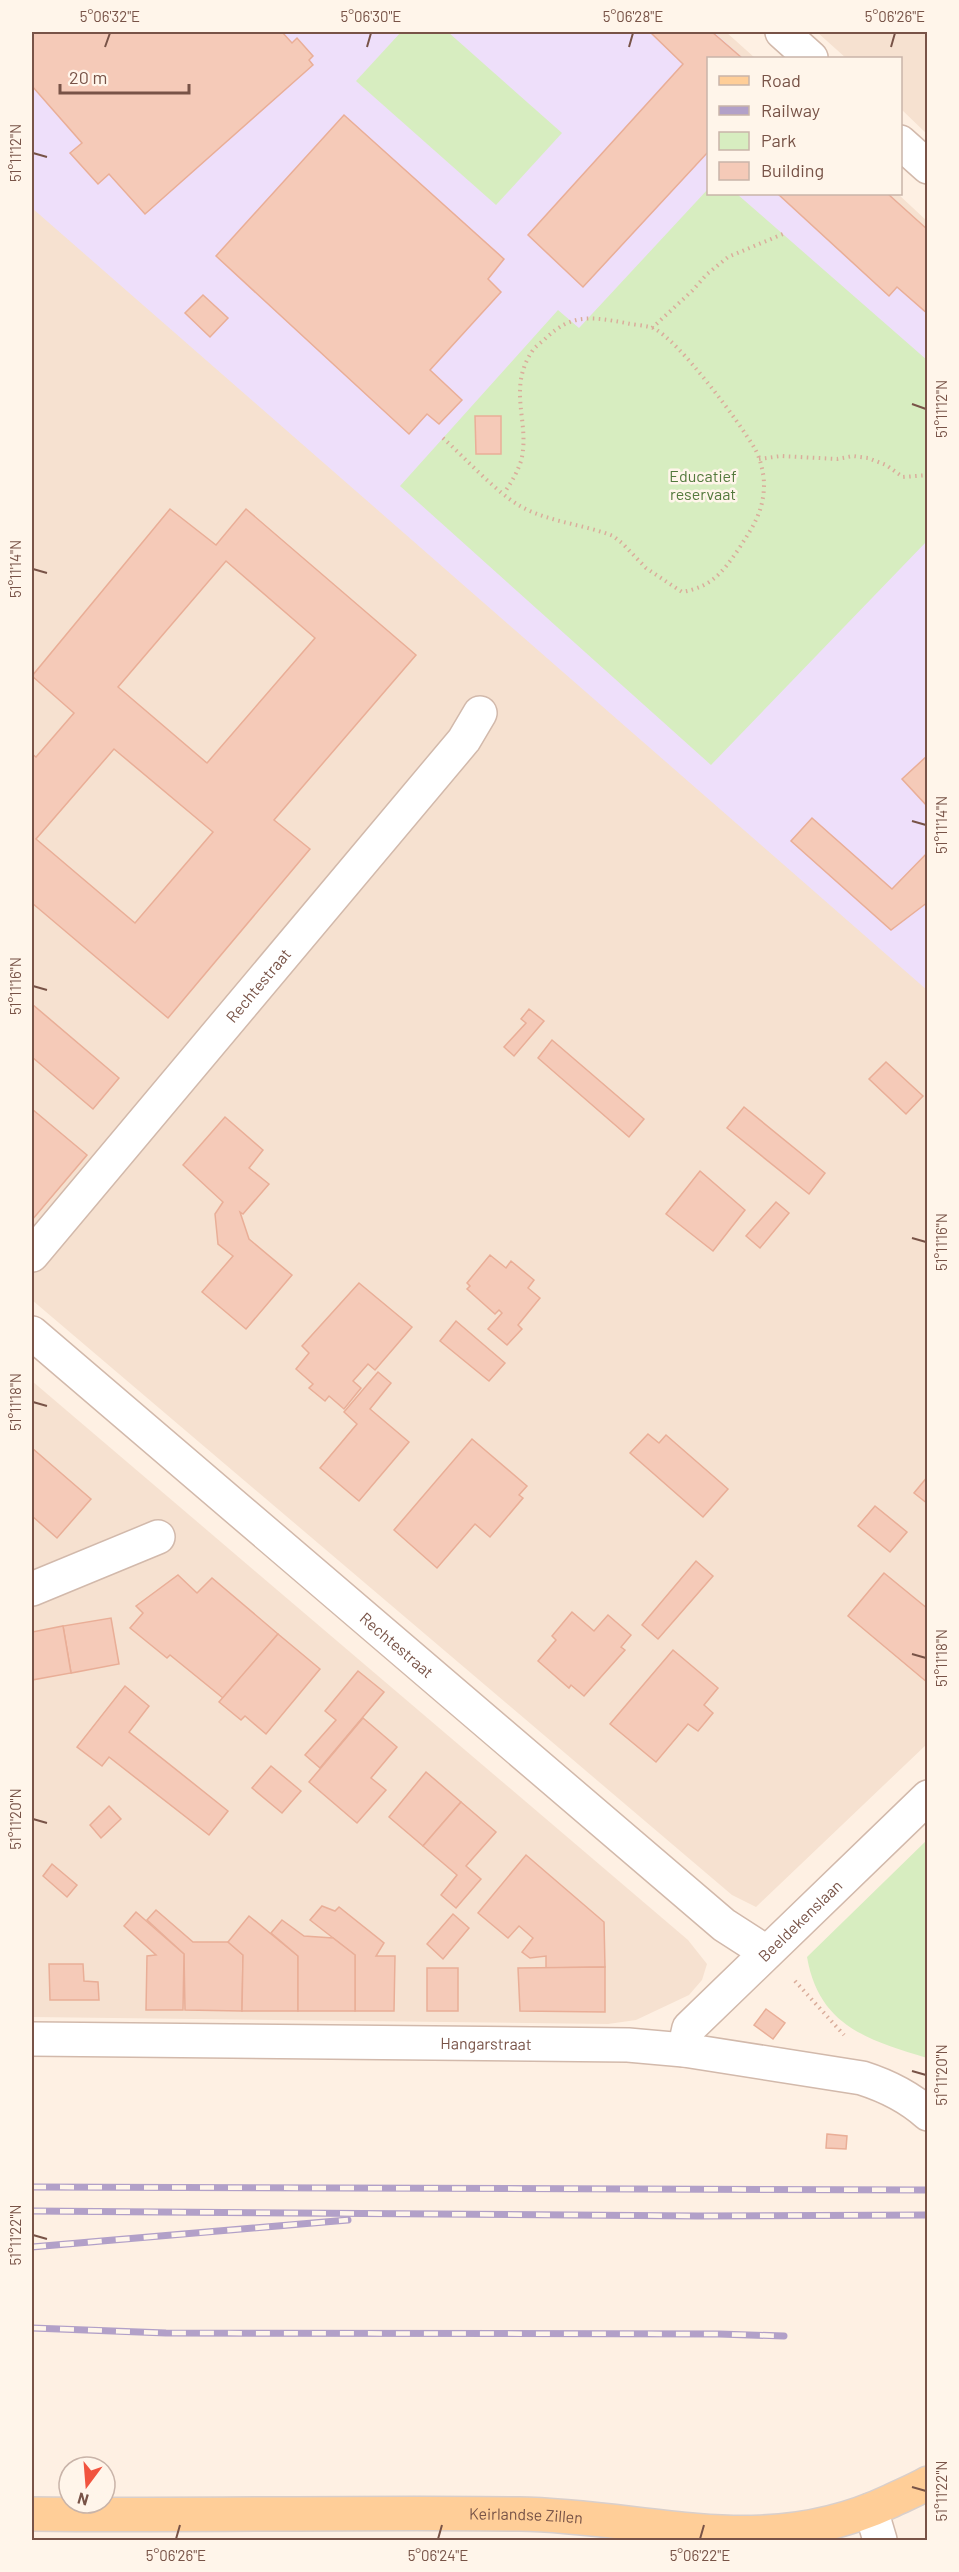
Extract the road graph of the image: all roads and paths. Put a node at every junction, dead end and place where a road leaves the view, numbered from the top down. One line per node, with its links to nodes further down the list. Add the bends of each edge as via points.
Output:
1 (782, 32): 2 (street)
2 (810, 57)
3 (902, 144): 4 (street)
4 (927, 167)
5 (783, 234): 6 (path, via 729,257 706,274)
6 (652, 328): 8 (path, via 675,344 744,432); 10 (path, via 579,318 557,327 533,350 521,377 521,461)
7 (443, 438): 10 (path)
8 (759, 459): 9 (path, via 853,456 886,465 903,477); 10 (path, via 764,482 759,518 716,579 696,590 682,592 646,568 613,536 519,506)
9 (927, 475)
10 (504, 493)
11 (480, 713): 12 (street, Rechtestraat, via 464,740)
12 (32, 1255)
13 (32, 1333): 17 (street, Rechtestraat, via 724,1925)
14 (158, 1537): 15 (street)
15 (32, 1589)
16 (927, 1797): 17 (street, Beeldekenslaan)
17 (766, 1953): 19 (path); 20 (street, Beeldekenslaan, via 690,2028)
18 (32, 2039): 20 (street, Hangarstraat, via 628,2045)
19 (848, 2039)
20 (684, 2050): 21 (street, Hangarstraat, via 862,2078 908,2097)
21 (927, 2114)
22 (927, 2483): 24 (main road, Keirlandse Zillen)
23 (32, 2514): 24 (main road, Keirlandse Zillen, via 522,2514 751,2533 834,2523)
24 (875, 2525)

